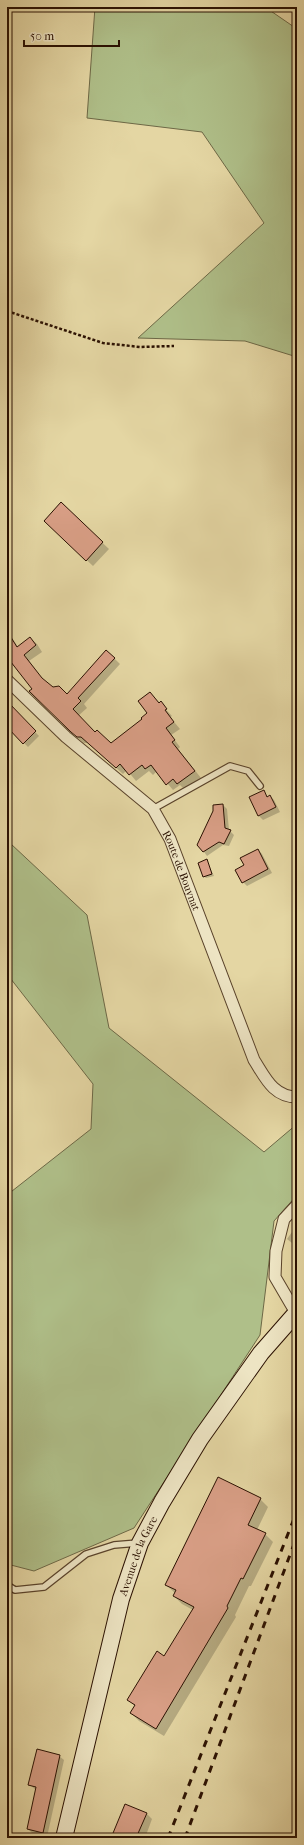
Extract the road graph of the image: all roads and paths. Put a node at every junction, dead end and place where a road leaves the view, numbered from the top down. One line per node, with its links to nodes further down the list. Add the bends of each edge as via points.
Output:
1 (7, 311): 2 (path, via 103,343)
2 (174, 346)
3 (7, 680): 5 (street, Route de Bouynat, via 66,737)
4 (260, 786): 5 (lane, via 248,770 230,766)
5 (153, 809): 6 (street, Route de Bouynat, via 170,839 254,1060 272,1088 290,1097)
6 (297, 1097)
7 (297, 1205): 8 (street, via 284,1218 276,1251 275,1277)
8 (296, 1312): 9 (street, Avenue de la Gare, via 261,1353 200,1439)
9 (140, 1543): 10 (lane, via 114,1545 86,1554 44,1587 15,1590); 11 (street, Avenue de la Gare, via 121,1599)
10 (7, 1585)
11 (64, 1838)

